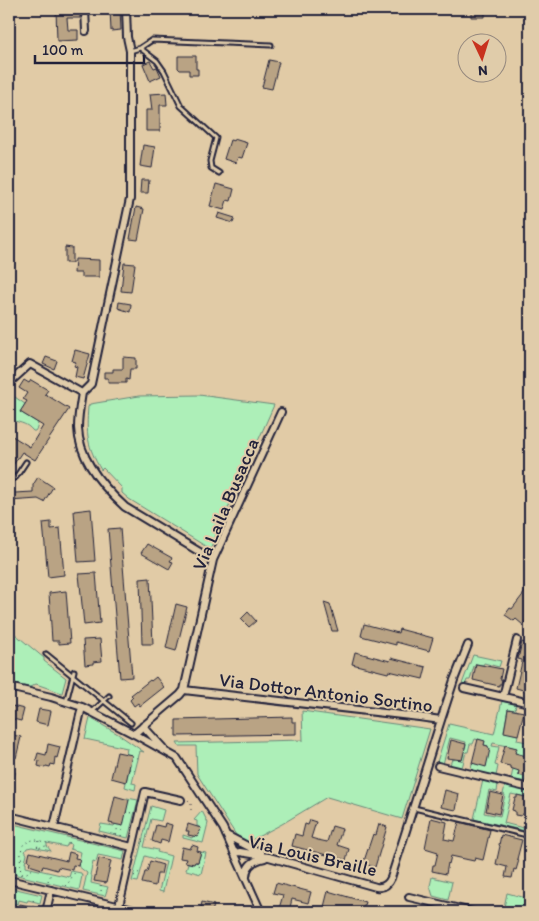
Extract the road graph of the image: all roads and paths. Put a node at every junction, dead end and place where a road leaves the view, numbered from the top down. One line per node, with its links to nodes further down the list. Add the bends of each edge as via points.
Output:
1 (85, 9): 3 (street)
2 (126, 9): 6 (street)
3 (86, 31)
4 (271, 45): 5 (lane, via 152,40)
5 (140, 48): 6 (lane); 7 (lane, via 157,61 181,106 216,138 210,162 211,168)
6 (130, 52): 9 (street, via 130,198 91,384)
7 (219, 173)
8 (9, 383): 9 (street, via 30,364)
9 (82, 393): 13 (street, via 78,430 81,445 88,464 100,480 124,507)
10 (281, 412): 13 (street, Via Laila Busacca)
11 (26, 462): 12 (lane, via 16,477)
12 (9, 480)
13 (213, 560): 20 (street, Via Laila Busacca)
14 (517, 640): 22 (street)
15 (468, 646): 28 (street)
16 (46, 654): 17 (lane)
17 (73, 673): 23 (lane); 24 (lane)
18 (9, 688): 24 (street)
19 (464, 688): 22 (street)
20 (184, 690): 28 (street, Via Dottor Antonio Sortino); 30 (street)
21 (109, 696): 23 (lane)
22 (503, 697): 25 (street)
23 (104, 701): 27 (lane); 29 (lane)
24 (66, 702): 26 (street)
25 (530, 703)
26 (82, 707): 27 (street); 47 (street)
27 (92, 712): 31 (street)
28 (441, 720): 40 (street, Via Dottor Antonio Sortino)
29 (132, 723)
30 (143, 726): 31 (street); 32 (street)
31 (134, 734): 32 (street)
32 (166, 751): 49 (street, via 179,760)
33 (132, 756): 34 (path)
34 (138, 758)
35 (438, 766): 38 (street)
36 (129, 769): 37 (path)
37 (135, 770)
38 (530, 788)
39 (183, 799): 42 (path, via 189,800); 60 (street, via 145,792)
40 (414, 808): 50 (lane); 77 (street, Via Dottor Antonio Sortino, via 391,878)
41 (126, 812): 43 (path)
42 (192, 812)
43 (134, 813)
44 (9, 816): 47 (street)
45 (118, 825): 48 (path)
46 (123, 826): 51 (path)
47 (54, 827): 60 (street)
48 (116, 835)
49 (226, 835): 62 (street); 63 (street)
50 (527, 835)
51 (121, 836)
52 (9, 837): 61 (path, via 13,838)
53 (70, 838): 58 (path)
54 (39, 840): 56 (path); 59 (path, via 37,848); 64 (path, via 34,839 22,846)
55 (142, 841): 57 (path)
56 (47, 843)
57 (145, 843)
58 (70, 844)
59 (46, 846)
60 (132, 847): 84 (street)
61 (9, 852)
62 (234, 853): 63 (street, Via Louis Braille); 75 (street)
63 (269, 857): 75 (street, via 251,863 246,873); 77 (street, Via Louis Braille, via 376,887)
64 (21, 858): 65 (path); 68 (path, via 21,875)
65 (26, 859)
66 (197, 862): 67 (path, via 196,865)
67 (202, 866)
68 (33, 869)
69 (141, 871): 72 (path)
70 (75, 872): 78 (path)
71 (52, 873): 74 (path)
72 (133, 877)
73 (9, 880): 79 (street)
74 (48, 882)
75 (248, 883): 87 (street)
76 (101, 885): 81 (path)
77 (385, 885)
78 (64, 886)
79 (51, 890): 84 (street); 85 (street)
80 (38, 894): 83 (path)
81 (103, 895)
82 (409, 897): 88 (street)
83 (33, 901)
84 (119, 906): 86 (street)
85 (46, 912)
86 (142, 912)
87 (261, 912)
88 (473, 912)

